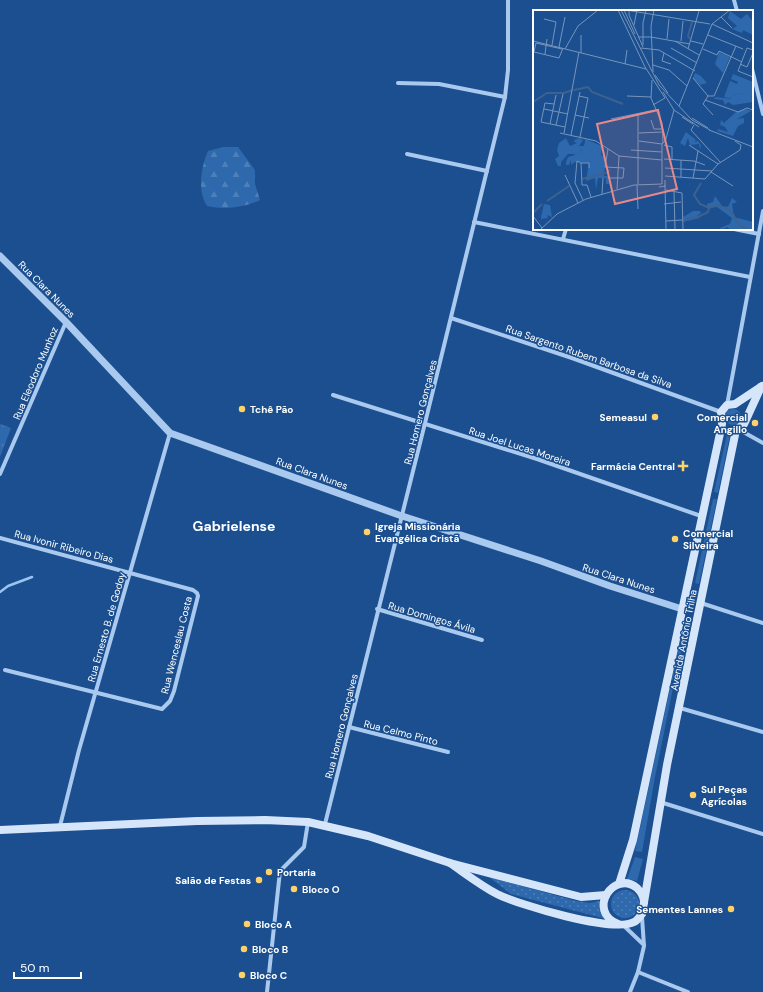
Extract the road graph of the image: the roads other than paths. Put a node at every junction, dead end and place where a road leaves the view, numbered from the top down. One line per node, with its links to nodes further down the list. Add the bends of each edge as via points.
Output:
1 (508, 0): 6 (street, Rua Homero Gonçalves, via 508,70)
2 (734, 0): 3 (street)
3 (737, 10)
4 (753, 73): 7 (street)
5 (398, 83): 6 (street, via 440,84)
6 (505, 97): 9 (street, Rua Homero Gonçalves)
7 (763, 114)
8 (407, 154): 9 (street)
9 (487, 171): 11 (street, Rua Homero Gonçalves)
10 (763, 211): 14 (street)
11 (474, 222): 15 (street); 18 (street, Rua Homero Gonçalves)
12 (566, 230): 15 (street)
13 (739, 230): 14 (street)
14 (758, 234): 17 (street)
15 (563, 239): 17 (street)
16 (0, 256): 19 (street, Rua Clara Nunes)
17 (750, 277): 22 (street)
18 (451, 318): 23 (street, Rua Sargento Rubem Barbosa da Silva, via 572,358); 25 (street, Rua Homero Gonçalves)
19 (66, 322): 28 (street, Rua Clara Nunes); 30 (street, Rua Eleodoro Munhoz)
20 (763, 384): 22 (main road, Avenida Antônio Trilha); 24 (main road, Avenida Antônio Trilha)
21 (333, 395): 25 (street, Rua Joel Lucas Moreira)
22 (731, 404): 23 (main road, Avenida Antônio Trilha); 24 (main road, via 743,409)
23 (721, 412): 26 (main road, Avenida Antônio Trilha)
24 (746, 418): 27 (main road, Avenida Antônio Trilha)
25 (426, 423): 31 (street, Rua Homero Gonçalves); 32 (street, Rua Joel Lucas Moreira)
26 (722, 424): 27 (main road, via 727,429); 32 (main road, Avenida Antônio Trilha)
27 (737, 430): 29 (street); 36 (main road, Avenida Antônio Trilha)
28 (170, 433): 31 (street, Rua Clara Nunes); 34 (street, Rua Ernesto B. de Godoy)
29 (763, 443)
30 (0, 474)
31 (402, 516): 37 (street, Rua Clara Nunes); 38 (street, Rua Homero Gonçalves)
32 (701, 516): 37 (main road, Avenida Antônio Trilha)
33 (0, 538): 34 (street, Rua Ivonir Ribeiro Dias)
34 (130, 572): 35 (street, Rua Ivonir Ribeiro Dias); 42 (street, Rua Ernesto B. de Godoy)
35 (193, 590): 42 (street, Rua Wenceslau Costa, via 198,596 174,691 167,706 162,709)
36 (701, 603): 39 (street); 43 (main road, Avenida Antônio Trilha)
37 (682, 608): 54 (main road, Avenida Antônio Trilha, via 633,840)
38 (377, 609): 40 (street, Rua Domingos Ávila); 44 (street, Rua Homero Gonçalves)
39 (763, 623)
40 (482, 640)
41 (5, 670): 42 (street, Rua Wenceslau Costa)
42 (96, 693): 50 (street, Rua Ernesto B. de Godoy)
43 (680, 708): 45 (street); 47 (main road, Avenida Antônio Trilha)
44 (349, 727): 46 (street, Rua Celmo Pinto); 49 (street, Rua Homero Gonçalves)
45 (763, 732)
46 (448, 752)
47 (660, 802): 52 (street); 56 (main road, Avenida Antônio Trilha)
48 (308, 822): 49 (main road); 50 (main road, via 257,820); 61 (street, via 304,847 280,871)
49 (324, 824): 53 (main road)
50 (60, 826): 51 (main road)
51 (0, 830)
52 (763, 834)
53 (450, 863): 55 (main road, via 581,897); 58 (main road, via 482,885 510,899 586,921)
54 (619, 884): 55 (main road); 56 (main road, via 628,884 641,892)
55 (606, 894): 58 (main road, via 603,901 606,915)
56 (645, 906): 57 (main road, Avenida Antônio Trilha)
57 (641, 915): 58 (main road, via 634,922); 59 (street)
58 (623, 925): 59 (street)
59 (644, 946): 60 (street)
60 (638, 972): 62 (street); 63 (street)
61 (267, 992)
62 (630, 992)
63 (688, 992)

